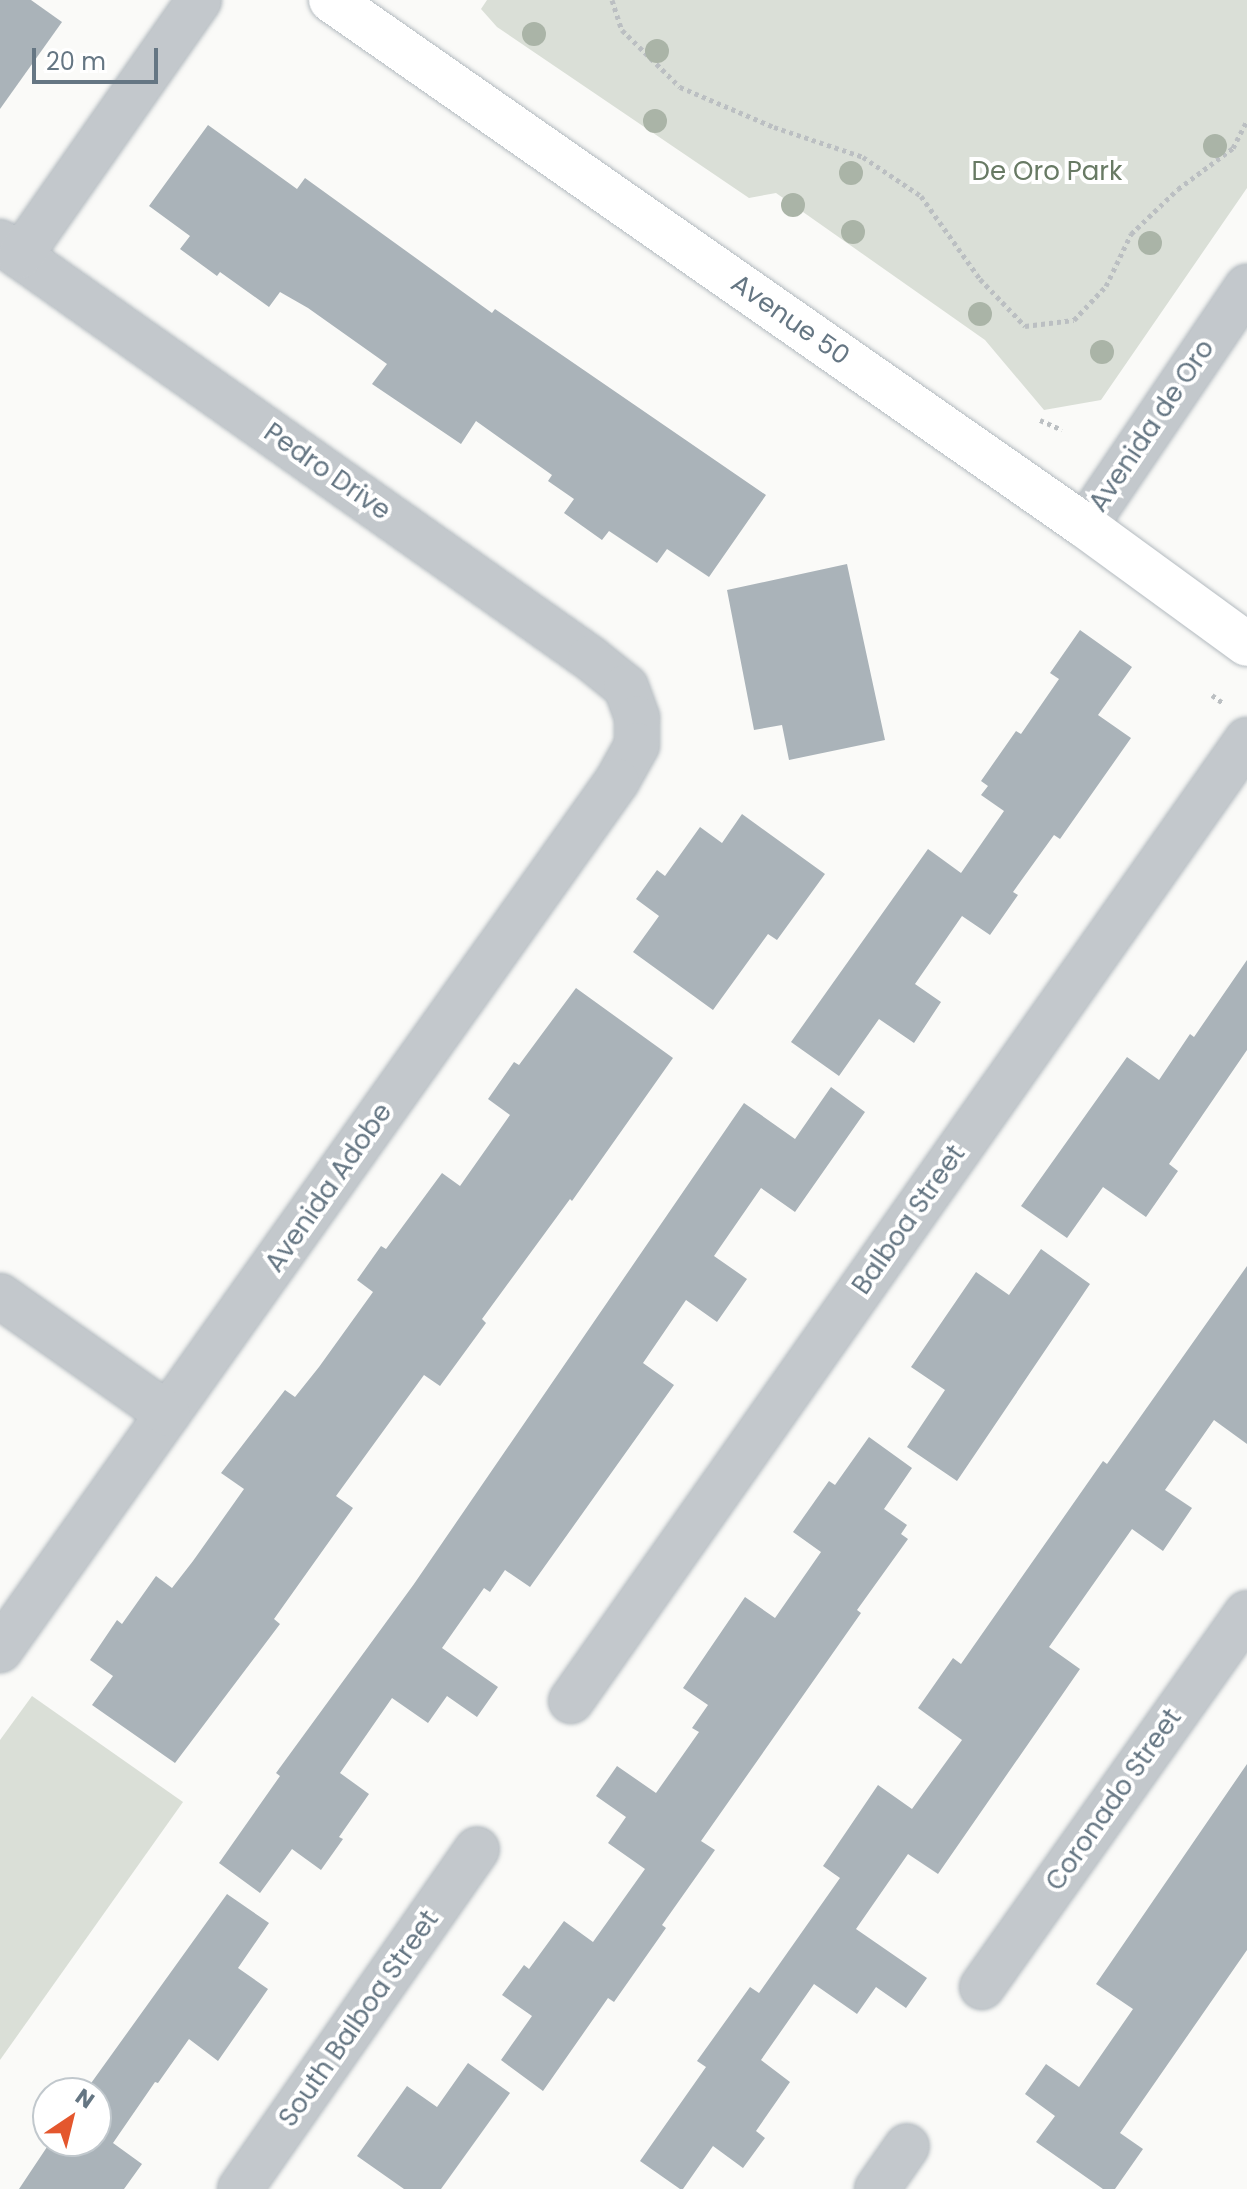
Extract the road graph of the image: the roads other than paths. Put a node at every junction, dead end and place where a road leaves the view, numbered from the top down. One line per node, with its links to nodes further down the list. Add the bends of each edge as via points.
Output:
1 (199, 0): 3 (street)
2 (331, 0): 5 (main road, Avenue 50)
3 (10, 249): 7 (street, Pedro Drive, via 590,658 626,687)
4 (1247, 287): 5 (street, Avenida de Oro)
5 (1085, 526): 6 (main road, Avenue 50)
6 (1247, 644)
7 (637, 718): 10 (street, Avenida Adobe, via 637,745 617,781)
8 (1247, 740): 13 (street, Balboa Street)
9 (0, 1296): 10 (street)
10 (168, 1414): 12 (street, Avenida Adobe)
11 (1247, 1613): 15 (street, Coronado Street)
12 (0, 1650)
13 (571, 1701)
14 (477, 1849): 17 (street, South Balboa Street)
15 (982, 1987)
16 (907, 2146): 18 (street)
17 (240, 2189)
18 (877, 2189)

